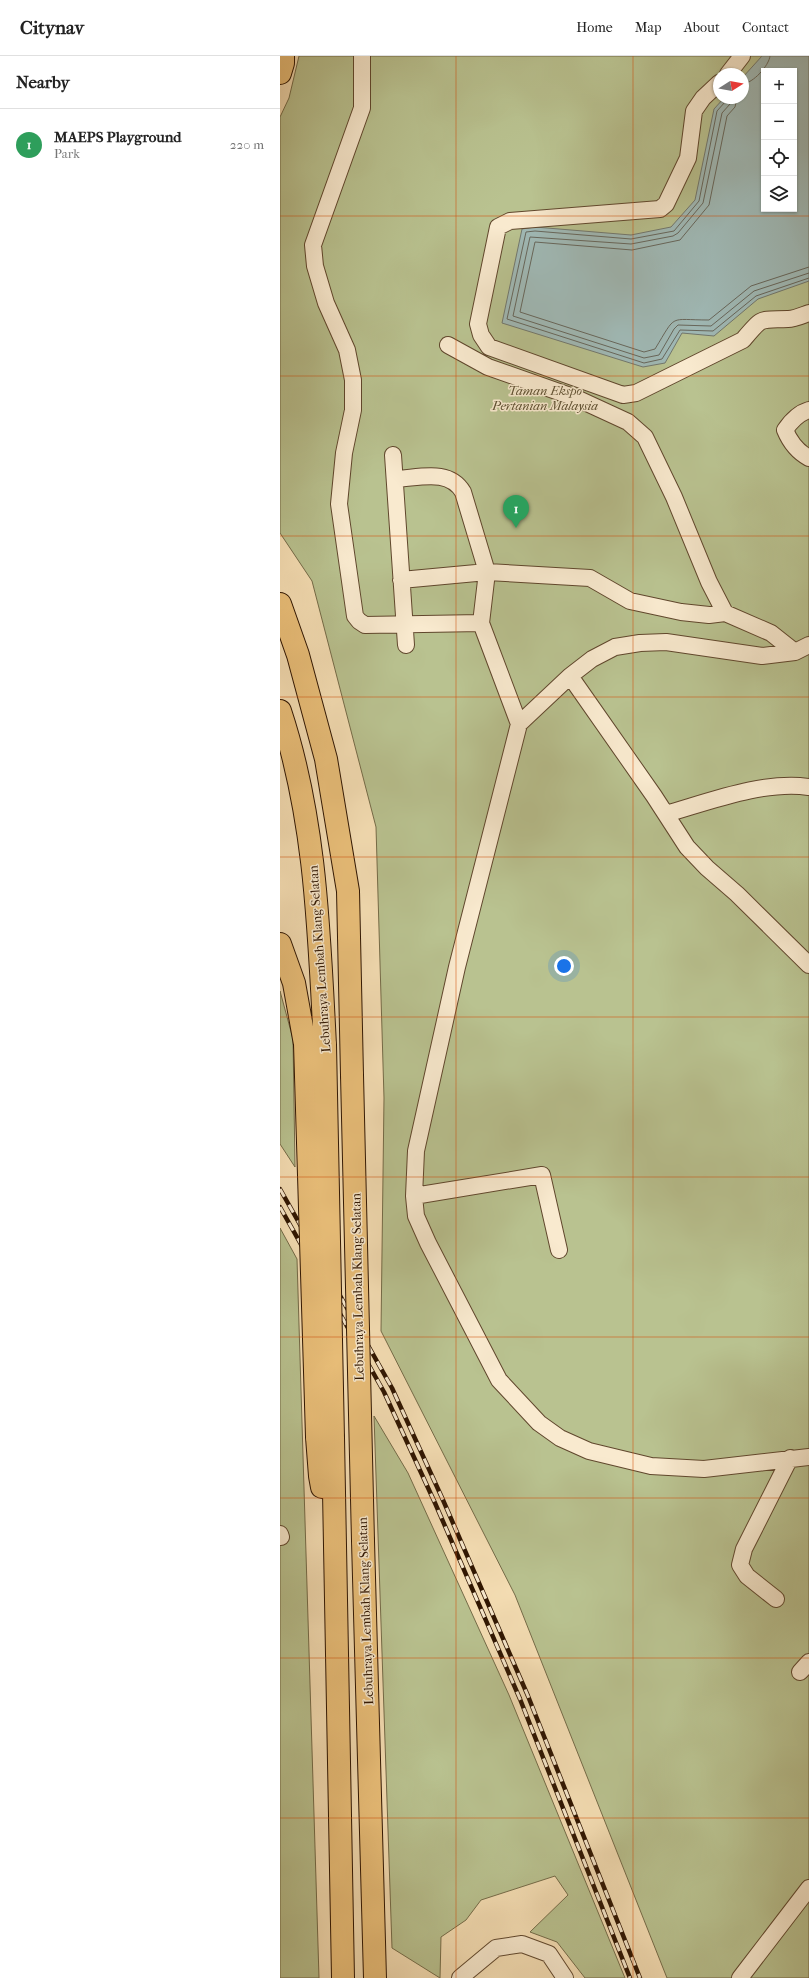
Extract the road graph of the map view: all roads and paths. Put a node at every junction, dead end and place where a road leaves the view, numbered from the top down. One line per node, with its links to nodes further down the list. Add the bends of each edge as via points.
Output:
1 (283, 56): 5 (highway)
2 (362, 56): 18 (street, via 362,108 313,246 315,266 326,303 347,350 353,380 353,410 344,453 339,504 355,616 365,625)
3 (742, 56): 4 (street)
4 (733, 68)
5 (280, 73)
6 (713, 89): 7 (street, via 694,111 688,158 666,204 660,209 510,221 498,227 478,324 481,336 489,347 629,395 743,340 754,326 766,318 789,320)
7 (809, 313)
8 (448, 345): 16 (street, via 488,367 576,398 628,422 644,437 674,497 709,582)
9 (809, 410): 11 (street, via 790,422 785,430 789,439)
10 (393, 455): 12 (street)
11 (809, 458)
12 (395, 479): 13 (street, via 444,476 458,484 463,492); 14 (street)
13 (487, 572): 14 (street); 16 (street, via 590,578 630,600 681,612 709,615); 17 (street)
14 (401, 580): 18 (street)
15 (280, 604): 35 (highway, Lebuhraya Lembah Klang Selatan, bridge, via 298,654 326,759 348,891)
16 (725, 613): 20 (street)
17 (481, 623): 18 (street); 23 (street)
18 (404, 624): 19 (street)
19 (406, 645)
20 (802, 648): 21 (street, via 762,656 666,642 640,642 615,647 592,659)
21 (570, 676): 23 (street); 25 (street)
22 (280, 711): 28 (highway, Lebuhraya Lembah Klang Selatan, via 296,768 316,887)
23 (519, 724): 29 (street, via 457,967 416,1151)
24 (809, 787): 25 (street, via 792,784 732,795)
25 (666, 814): 27 (street, via 688,847 707,868 738,894)
26 (280, 944): 28 (highway)
27 (809, 965)
28 (315, 1045): 36 (highway, Lebuhraya Lembah Klang Selatan, bridge, via 325,1438 335,1538)
29 (414, 1196): 30 (street, via 542,1175); 32 (street, via 416,1216 428,1243 499,1380 539,1422 560,1438 589,1451 651,1466 704,1469)
30 (559, 1250)
31 (809, 1457): 32 (street)
32 (790, 1458): 33 (street, via 744,1549 740,1565 747,1576)
33 (776, 1599)
34 (809, 1888): 41 (street)
35 (374, 1923): 37 (highway, Lebuhraya Lembah Klang Selatan); 38 (highway, via 383,1954)
36 (343, 1978)
37 (375, 1978)
38 (386, 1978)
39 (460, 1978): 40 (street, via 496,1948 522,1944 549,1954)
40 (565, 1978)
41 (740, 1978)

